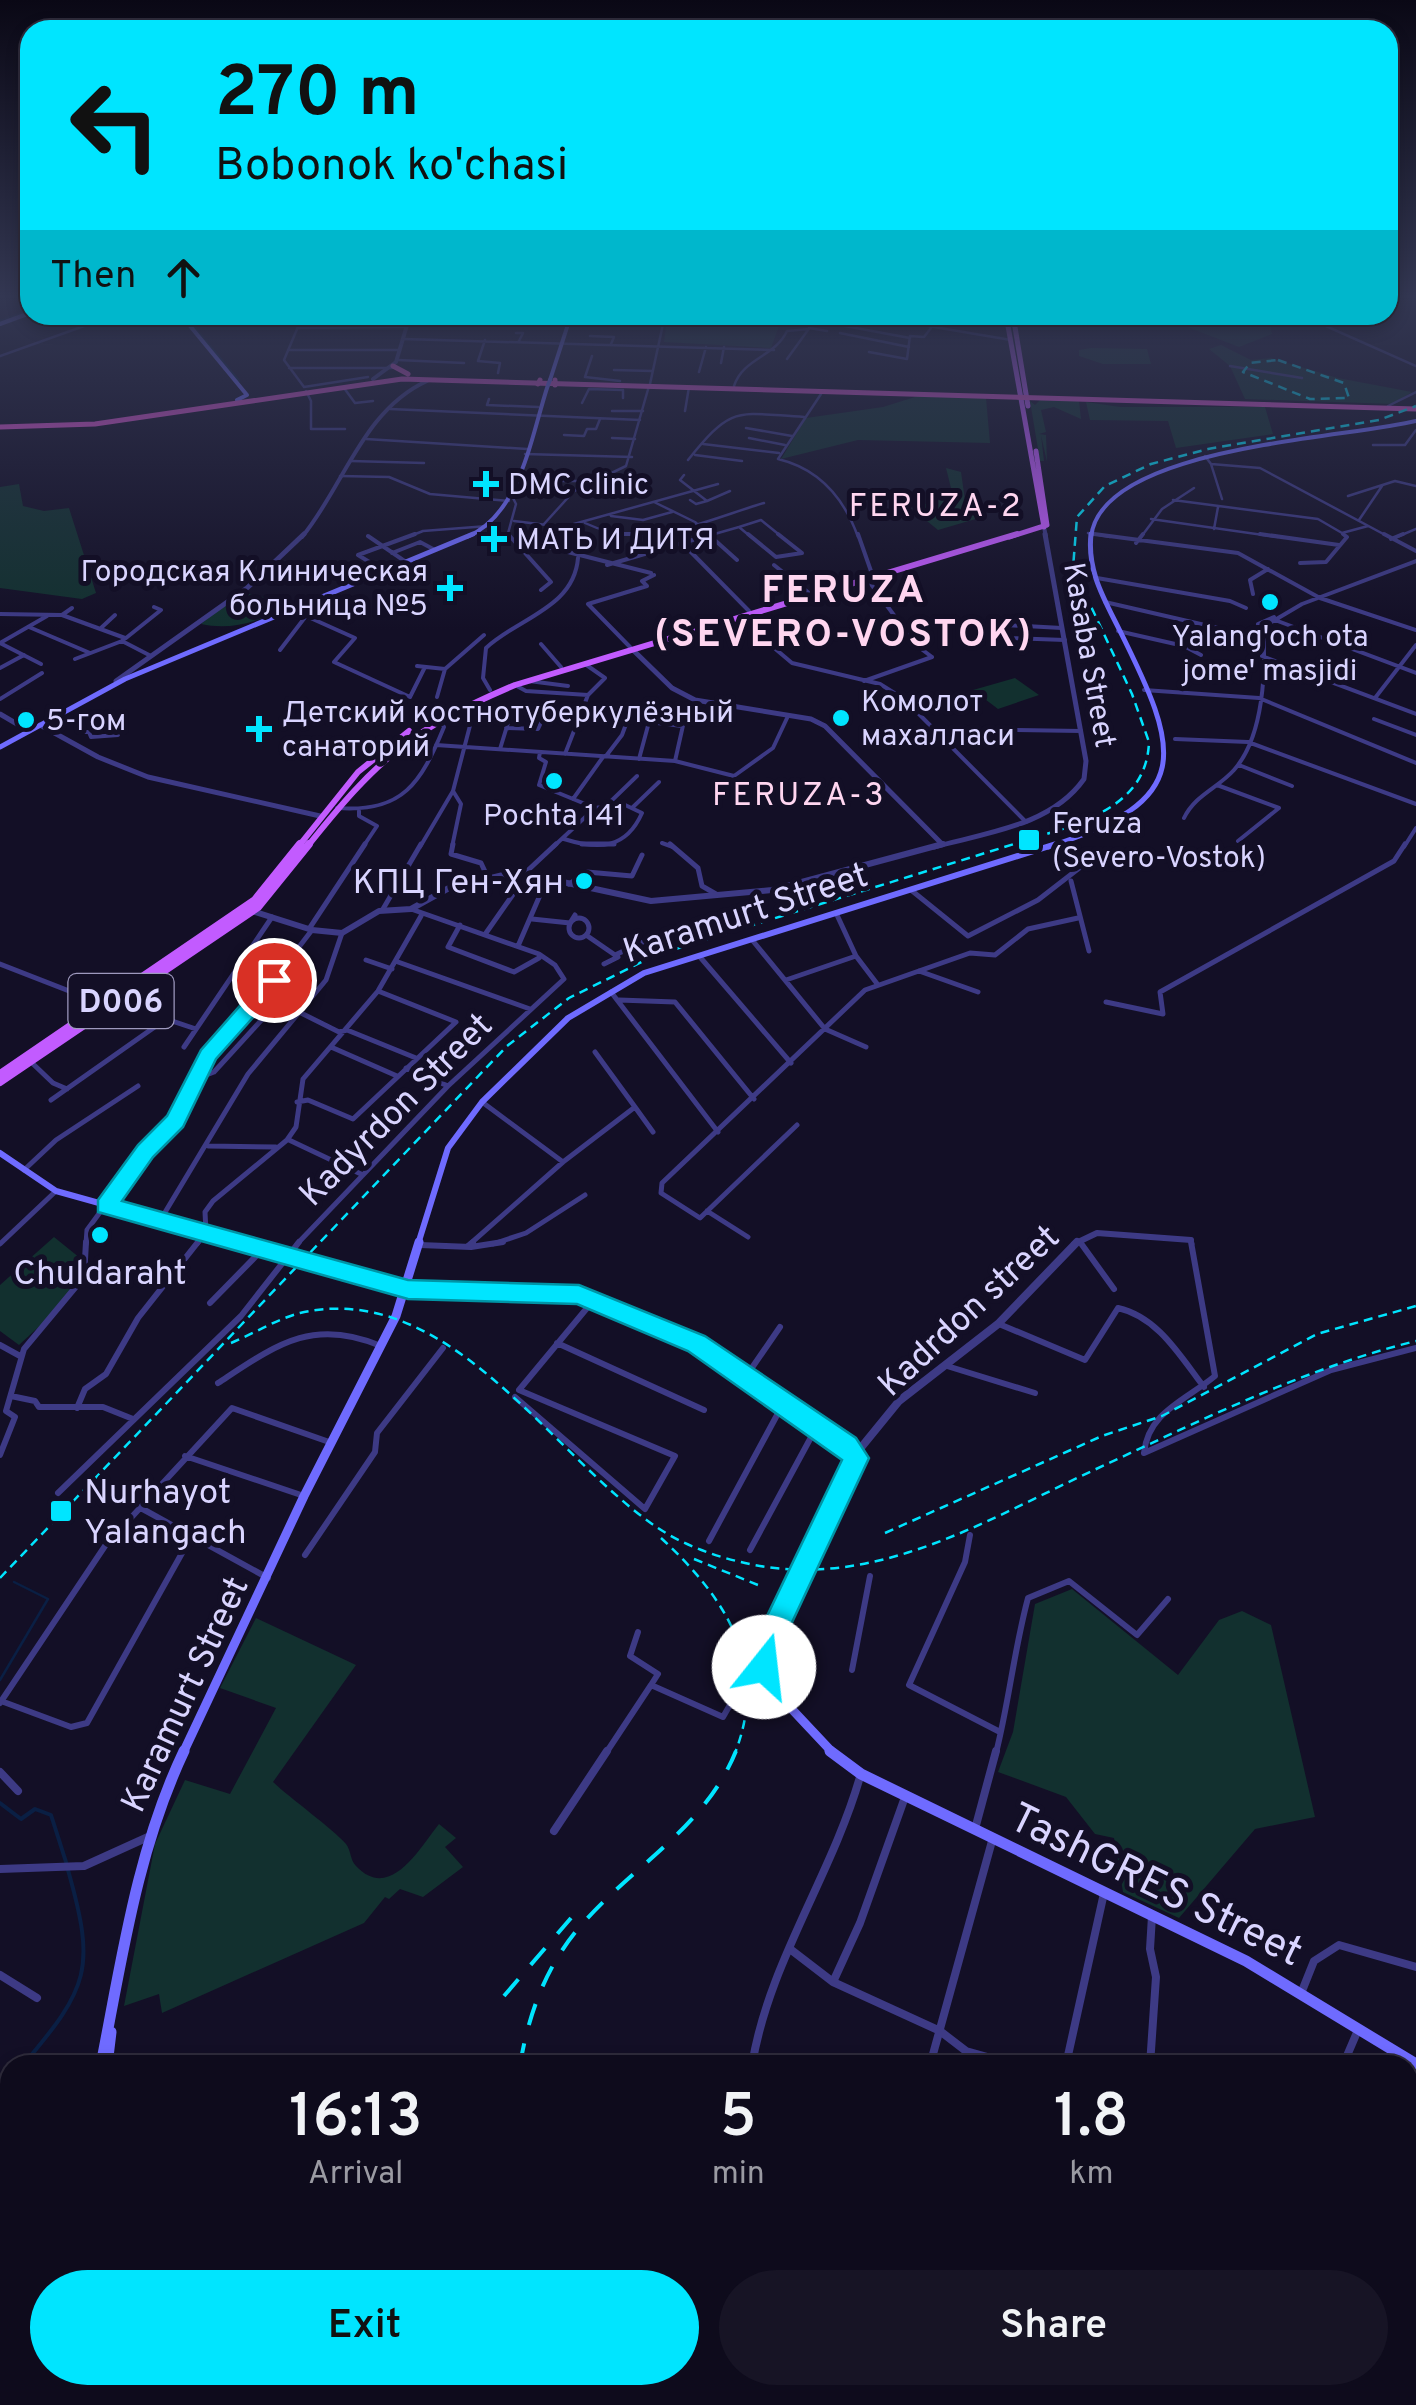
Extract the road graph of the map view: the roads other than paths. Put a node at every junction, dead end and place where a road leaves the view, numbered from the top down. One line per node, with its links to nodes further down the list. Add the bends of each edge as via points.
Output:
1 (206, 405): 19 (highway)
2 (210, 405): 19 (highway)
3 (308, 405): 27 (street, via 311,429)
4 (394, 405): 15 (street)
5 (493, 405): 14 (street)
6 (540, 405): 20 (main road)
7 (645, 405): 18 (street)
8 (686, 405): 17 (street)
9 (820, 405): 21 (street)
10 (1025, 405): 77 (main road)
11 (1356, 405): 13 (highway)
12 (1376, 405): 13 (highway)
13 (1412, 406)
14 (538, 407): 20 (main road)
15 (390, 410): 20 (street); 32 (street)
16 (612, 411): 18 (street)
17 (685, 411)
18 (643, 412): 23 (street)
19 (160, 413): 25 (highway, via 71,426)
20 (536, 417): 22 (street); 39 (main road)
21 (804, 417): 29 (street); 34 (street, via 734,413)
22 (600, 418): 23 (street); 28 (street, via 584,436)
23 (640, 420): 33 (street)
24 (1415, 423): 35 (street); 43 (main road)
25 (0, 426)
26 (746, 428): 29 (street)
27 (345, 429)
28 (564, 436)
29 (792, 436): 36 (street)
30 (612, 438): 33 (street)
31 (749, 438): 36 (street)
32 (366, 439): 39 (street); 45 (street)
33 (636, 439): 41 (street)
34 (703, 444): 40 (street); 42 (street)
35 (1406, 444): 37 (street); 38 (street)
36 (786, 445): 40 (street)
37 (1373, 446)
38 (1416, 447)
39 (525, 450): 41 (street); 51 (main road)
40 (780, 453): 106 (street, via 779,460 795,462 848,504)
41 (632, 456): 52 (street, via 625,467)
42 (695, 456): 44 (street); 46 (street)
43 (1205, 456): 48 (street); 84 (main road, via 1117,493)
44 (688, 460)
45 (351, 461): 47 (street); 50 (street)
46 (742, 461)
47 (424, 463)
48 (1211, 464): 60 (street); 72 (street, via 1260,468)
49 (684, 475): 57 (street, via 679,480)
50 (340, 476): 64 (street, via 389,477 430,494); 144 (street, via 314,522 275,560)
51 (514, 480): 52 (street); 64 (main road)
52 (593, 481): 76 (street)
53 (718, 484): 57 (street)
54 (1382, 486): 55 (street, via 1395,480); 59 (street); 72 (street)
55 (1416, 486)
56 (1194, 488): 62 (street)
57 (692, 491): 63 (street); 65 (street)
58 (730, 491): 63 (street)
59 (1348, 496)
60 (1222, 499)
61 (690, 500): 63 (street)
62 (1173, 500): 68 (street); 71 (street)
63 (707, 501)
64 (507, 502): 67 (street); 67 (street); 78 (main road)
65 (654, 502): 69 (street); 70 (street)
66 (764, 503): 75 (street)
67 (516, 507): 73 (street)
68 (1218, 507): 82 (street); 85 (street, via 1318,519)
69 (672, 512): 70 (street, via 643,520); 75 (street)
70 (608, 514): 74 (street)
71 (1152, 519): 82 (street); 91 (street)
72 (1359, 520): 80 (street)
73 (514, 522): 76 (street); 108 (street, via 508,538 551,582)
74 (583, 522): 75 (street, via 599,532 644,536); 81 (street)
75 (694, 522): 86 (street)
76 (544, 524): 81 (street)
77 (1041, 524): 88 (street); 88 (street, Kasaba Street); 106 (main road, D006)
78 (486, 526): 93 (street, via 424,531); 94 (main road); 118 (main road)
79 (738, 526): 79 (street, via 776,558 802,551 766,521); 86 (street)
80 (1368, 526): 85 (street); 89 (street)
81 (564, 527): 97 (street, via 548,547)
82 (1214, 529): 92 (street)
83 (1416, 529): 89 (street)
84 (1089, 533): 91 (street); 107 (main road, Karamurt Street)
85 (1342, 533): 92 (street, via 1348,536)
86 (709, 534): 90 (street); 98 (street)
87 (368, 536): 93 (street)
88 (1046, 536): 130 (street, Kasaba Street)
89 (1391, 538): 95 (street)
90 (682, 542): 102 (street); 119 (street)
91 (1136, 542): 104 (street, via 1236,552)
92 (1340, 545): 101 (street, via 1326,562)
93 (382, 547): 96 (street); 105 (street, via 358,555)
94 (434, 550): 96 (street, via 420,542); 100 (main road)
95 (1416, 552)
96 (392, 553): 100 (street)
97 (578, 558): 102 (street); 163 (street, via 578,573 564,592 486,648 483,678)
98 (737, 560)
99 (1416, 561): 111 (street)
100 (406, 562): 105 (main road)
101 (1300, 563)
102 (607, 564): 140 (street, via 653,574 642,581 648,586 588,604)
103 (774, 566): 109 (street)
104 (1268, 570): 110 (street, via 1249,581); 111 (street)
105 (384, 571): 118 (main road)
106 (870, 577): 109 (main road, D006); 114 (main road, D006); 160 (street, via 916,645 932,657)
107 (1095, 578): 112 (main road, Karamurt Street); 117 (street)
108 (541, 590)
109 (808, 593): 114 (main road, D006)
110 (1253, 594)
111 (1320, 598): 113 (street); 131 (street)
112 (1106, 602): 132 (main road, Karamurt Street); 138 (street)
113 (1302, 604): 126 (street); 128 (street, via 1258,624)
114 (774, 605): 119 (main road, D006); 125 (main road, D006)
115 (154, 607): 134 (street, via 161,610)
116 (72, 608): 121 (street)
117 (1246, 608)
118 (294, 609): 124 (street); 158 (main road); 179 (main road, via 125,679)
119 (748, 611): 140 (main road, D006)
120 (50, 615): 121 (street); 123 (street); 127 (street)
121 (62, 615): 129 (street)
122 (116, 615): 129 (street)
123 (1, 616)
124 (306, 616): 141 (street); 151 (street, via 355,638 334,662 352,674 410,697)
125 (739, 618): 140 (main road, D006); 160 (street, via 792,663)
126 (1274, 620): 128 (street); 153 (street)
127 (29, 626): 136 (street); 142 (street)
128 (1263, 627): 138 (street)
129 (101, 628): 134 (street)
130 (1062, 628): 135 (street, Kasaba Street); 135 (street, via 1005,625 1009,638)
131 (1416, 630)
132 (1119, 631): 145 (street); 164 (main road, Karamurt Street)
133 (484, 635): 154 (street)
134 (123, 640): 142 (street); 144 (street)
135 (1065, 640): 184 (street, Kasaba Street)
136 (0, 643): 143 (street)
137 (541, 644): 155 (street)
138 (1263, 645): 146 (street)
139 (1416, 645): 153 (street)
140 (632, 648): 149 (main road, D006); 155 (main road, D006); 176 (street, via 691,699)
141 (280, 650)
142 (90, 654): 147 (street)
143 (24, 656): 148 (street); 152 (street)
144 (151, 656): 158 (street)
145 (1200, 656)
146 (1262, 656): 167 (street); 169 (street)
147 (75, 659)
148 (41, 664)
149 (585, 664): 155 (main road, D006); 165 (street, via 605,678)
150 (417, 666): 151 (street)
151 (425, 667): 154 (street)
152 (0, 668)
153 (1399, 668): 157 (street); 169 (street)
154 (445, 670): 166 (street)
155 (556, 670): 159 (main road, D006); 163 (main road, D006)
156 (42, 673): 168 (street)
157 (1416, 673)
158 (116, 681): 179 (main road)
159 (530, 681): 161 (main road, D006); 162 (street)
160 (862, 681): 214 (street, via 880,684 910,704)
161 (515, 685): 165 (street, via 526,692); 177 (main road, D006)
162 (568, 686)
163 (490, 690): 212 (main road, D006, via 392,742)
164 (1145, 690): 167 (street); 229 (main road, Karamurt Street, via 1167,751 1163,779 1148,802 1089,835)
165 (588, 695): 174 (street)
166 (437, 697)
167 (1259, 698): 188 (street); 198 (street)
168 (0, 699)
169 (1374, 699): 175 (street)
170 (632, 708): 195 (street)
171 (546, 712): 174 (street); 181 (street, via 538,729); 181 (street, via 512,710)
172 (0, 714): 182 (street)
173 (473, 714): 191 (street)
174 (580, 714): 194 (street)
175 (1416, 714)
176 (788, 716): 197 (street, via 773,748 734,776); 219 (street, via 832,731)
177 (439, 718): 190 (street, via 444,725); 208 (main road, D006, via 380,761)
178 (1374, 720): 185 (street)
179 (39, 724): 182 (main road); 212 (street, via 148,777)
180 (69, 725): 186 (street, via 80,725 79,732 91,738)
181 (506, 728): 192 (street)
182 (28, 730): 189 (main road)
183 (1016, 730): 184 (street)
184 (1082, 731): 214 (street, Kasaba Street, via 1083,781 1056,807)
185 (1416, 735)
186 (118, 736)
187 (1175, 739): 188 (street)
188 (1248, 742): 199 (street); 206 (street)
189 (0, 745)
190 (436, 745): 191 (street); 211 (street, via 412,790)
191 (466, 745): 192 (street); 204 (street)
192 (500, 750): 193 (street)
193 (540, 752): 194 (street); 205 (street, via 546,762 537,784)
194 (565, 754): 195 (street)
195 (604, 756): 196 (street); 205 (street)
196 (638, 759): 197 (street); 197 (street, via 648,722 683,724)
197 (675, 761)
198 (1416, 763)
199 (1239, 766): 202 (street); 203 (street)
200 (637, 776): 207 (street)
201 (658, 782): 210 (street)
202 (1216, 785): 213 (street); 217 (street, via 1279,808)
203 (1292, 786)
204 (453, 791): 225 (street, via 461,804 451,854 481,863); 231 (street)
205 (574, 799): 209 (street)
206 (1416, 804)
207 (605, 807): 209 (street); 210 (street)
208 (341, 808): 211 (street); 212 (main road, D006)
209 (595, 808): 216 (street)
210 (633, 808): 216 (street, via 642,814 620,844 598,851)
211 (360, 810): 242 (street, via 359,816 377,826)
212 (325, 817): 233 (main road, D006, via 280,884); 250 (main road, D006, via 261,895)
213 (1184, 818)
214 (1026, 822): 219 (street, Kasaba Street)
215 (1416, 828): 269 (street, via 1394,861 1160,992 1162,1014)
216 (564, 839): 224 (street)
217 (1238, 841)
218 (662, 843): 230 (street, via 698,868 702,886)
219 (941, 844): 230 (street, Kasaba Street, via 780,889)
220 (1100, 852): 227 (street)
221 (642, 855): 223 (street, via 632,876)
222 (587, 864): 223 (street)
223 (587, 872): 228 (street)
224 (523, 873): 225 (street, Kasaba Street); 226 (street, Kasaba Street); 244 (street)
225 (488, 878): 232 (street, Kasaba Street, via 449,888)
226 (548, 879): 228 (street, Kasaba Street); 239 (street)
227 (1070, 880): 229 (street, via 968,936); 238 (street)
228 (569, 884): 230 (street, Kasaba Street, via 652,901)
229 (912, 890): 234 (main road, Karamurt Street); 265 (main road, Karamurt Street, via 644,974)
230 (717, 897)
231 (383, 909): 232 (street); 243 (street)
232 (411, 909): 236 (street)
233 (252, 911): 237 (street); 250 (main road, D006)
234 (838, 914): 247 (main road, Karamurt Street); 252 (street)
235 (575, 915): 240 (street)
236 (421, 916): 241 (street); 256 (street)
237 (272, 917): 242 (street); 274 (street)
238 (1078, 918): 249 (street); 260 (street, via 1028,929 995,955 970,952)
239 (532, 920): 240 (street); 248 (street)
240 (570, 923): 245 (street, via 570,934); 245 (street, via 588,922)
241 (460, 924): 244 (street); 254 (street, via 450,948 514,972)
242 (311, 930): 243 (street); 288 (street, via 208,1055)
243 (342, 932): 272 (street, via 326,980)
244 (486, 932): 248 (street)
245 (586, 934): 251 (street)
246 (658, 935): 251 (street)
247 (753, 941): 253 (main road, Karamurt Street); 262 (street)
248 (518, 946): 254 (street)
249 (1089, 950)
250 (187, 952): 267 (main road, D006); 270 (main road, D006)
251 (615, 954): 258 (street)
252 (856, 956): 262 (street); 263 (street)
253 (700, 957): 265 (main road, Karamurt Street); 284 (street)
254 (539, 958): 271 (street, Kadyrdon Street, via 564,979)
255 (366, 960): 259 (street)
256 (398, 962): 259 (street); 271 (street)
257 (0, 964): 270 (street)
258 (604, 964)
259 (392, 969): 264 (street)
260 (916, 970): 263 (street); 266 (street)
261 (300, 980): 288 (street, via 214,1072)
262 (786, 980): 275 (street)
263 (878, 984): 275 (street)
264 (378, 991): 276 (street); 282 (street, via 456,1020)
265 (610, 991): 268 (street); 296 (main road, Karamurt Street, via 552,1034)
266 (978, 992)
267 (126, 998): 273 (street); 277 (main road, D006)
268 (619, 1000): 293 (street, via 675,1002); 300 (street)
269 (1106, 1002)
270 (103, 1005): 277 (main road, D006)
271 (530, 1009): 291 (street, Kadyrdon Street)
272 (301, 1013): 276 (street); 302 (street, via 248,1074)
273 (166, 1019): 274 (street); 292 (street)
274 (196, 1029): 278 (street)
275 (825, 1029): 279 (street); 284 (street)
276 (347, 1030): 280 (street); 282 (street)
277 (54, 1042): 283 (main road, D006); 286 (main road, D006)
278 (184, 1047)
279 (866, 1047)
280 (331, 1048): 287 (street); 295 (street, via 303,1079)
281 (595, 1052): 297 (street)
282 (416, 1058): 285 (street)
283 (31, 1062): 289 (main road, D006); 292 (street)
284 (791, 1064): 293 (street)
285 (406, 1068): 287 (street); 291 (street)
286 (0, 1074)
287 (397, 1076): 295 (street, via 352,1119 308,1100)
288 (196, 1079): 310 (street, via 175,1121)
289 (0, 1082)
290 (138, 1086): 306 (street)
291 (448, 1086): 307 (street, Kadyrdon Street)
292 (67, 1089): 294 (street)
293 (754, 1099): 300 (street)
294 (52, 1100)
295 (297, 1102): 301 (street, via 296,1126)
296 (484, 1103): 305 (street); 318 (main road, Karamurt Street, via 448,1153)
297 (636, 1107): 299 (street); 305 (street)
298 (796, 1125): 311 (street)
299 (654, 1132)
300 (718, 1132): 311 (street, via 658,1188 700,1218)
301 (287, 1140): 303 (street); 307 (street)
302 (206, 1146): 303 (street); 312 (street)
303 (280, 1147): 313 (street, via 213,1201 205,1212)
304 (0, 1153): 306 (main road)
305 (563, 1162): 319 (street)
306 (23, 1170): 308 (main road)
307 (363, 1175): 321 (street, Kadyrdon Street)
308 (56, 1192): 310 (main road); 317 (street)
309 (585, 1195): 319 (street, via 525,1237)
310 (106, 1206): 312 (main road); 333 (street, via 87,1230 84,1277)
311 (707, 1211): 314 (street)
312 (161, 1220): 313 (main road)
313 (206, 1232): 320 (main road); 342 (street, via 138,1318 111,1368 86,1388)
314 (748, 1236)
315 (1078, 1240): 316 (street, Kadrdon street, via 1097,1233); 322 (street); 326 (street, Kadrdon street)
316 (1191, 1240): 337 (street, via 1215,1376)
317 (0, 1244)
318 (422, 1245): 319 (street); 323 (main road, Karamurt Street)
319 (468, 1246)
320 (264, 1248): 321 (main road); 325 (street)
321 (287, 1254): 323 (main road); 344 (street, Kadyrdon Street, via 241,1316)
322 (1114, 1289)
323 (410, 1290): 324 (main road, via 562,1292); 330 (main road, Karamurt Street); 359 (main road, Karamurt Street)
324 (594, 1300): 328 (street); 335 (main road, via 696,1343)
325 (210, 1303)
326 (998, 1324): 334 (street, Kadrdon street); 337 (street, via 1085,1360 1118,1308 1132,1308)
327 (780, 1327): 335 (street)
328 (556, 1342): 338 (street); 343 (street)
329 (0, 1345): 333 (street)
330 (381, 1346): 336 (street, via 343,1332 300,1340); 346 (main road, Karamurt Street)
331 (443, 1348): 357 (street, via 377,1433 375,1452)
332 (1416, 1348): 337 (street, via 1331,1370 1144,1453 1148,1434 1170,1403)
333 (20, 1356): 340 (street)
334 (944, 1365): 339 (street); 348 (street, Kadrdon street, via 899,1401)
335 (747, 1375): 341 (main road)
336 (218, 1382)
337 (1204, 1387)
338 (517, 1393): 338 (street, via 645,1509 675,1456)
339 (1036, 1393)
340 (11, 1396): 342 (street, via 39,1408); 347 (street, via 6,1411 15,1417)
341 (784, 1401): 345 (main road); 355 (street)
342 (78, 1408): 344 (street)
343 (704, 1410)
344 (133, 1418): 350 (street, Kadyrdon Street)
345 (818, 1425): 348 (main road); 356 (street)
346 (332, 1444): 349 (street, via 232,1408); 351 (main road, Karamurt Street)
347 (0, 1454)
348 (855, 1455): 362 (main road)
349 (185, 1456): 351 (street); 352 (street)
350 (58, 1494)
351 (304, 1496): 359 (main road, Karamurt Street)
352 (139, 1507): 354 (street); 367 (street)
353 (970, 1535): 368 (street, via 965,1562 909,1684)
354 (192, 1537): 359 (street); 367 (street, via 87,1723 70,1727)
355 (708, 1541)
356 (750, 1550)
357 (305, 1555)
358 (870, 1576): 364 (street)
359 (268, 1579): 375 (main road, Karamurt Street)
360 (1168, 1599): 368 (street, via 1137,1635 1070,1581 1028,1598)
361 (638, 1632): 366 (street, via 630,1656 658,1674)
362 (765, 1650): 363 (main road); 365 (street)
363 (764, 1667): 365 (street); 370 (main road, TashGRES Street, via 825,1749)
364 (852, 1670)
365 (749, 1672): 366 (street, via 723,1717)
366 (651, 1686): 374 (street)
367 (0, 1702)
368 (1000, 1732): 373 (street)
369 (0, 1772): 371 (street)
370 (861, 1774): 372 (main road, TashGRES Street); 380 (street, via 852,1814)
371 (18, 1792)
372 (906, 1794): 373 (main road, TashGRES Street); 383 (street)
373 (975, 1829): 376 (main road, TashGRES Street)
374 (554, 1832)
375 (149, 1837): 377 (street, via 84,1866); 388 (main road, Karamurt Street)
376 (993, 1838): 378 (main road, TashGRES Street); 387 (street)
377 (0, 1869)
378 (1104, 1892): 379 (main road, TashGRES Street); 392 (street)
379 (1152, 1916): 384 (main road, TashGRES Street); 393 (street)
380 (790, 1949): 383 (street); 389 (street, via 760,2014)
381 (1416, 1967): 384 (street, via 1339,1945 1314,1961)
382 (0, 1976): 385 (street)
383 (832, 1982): 387 (street)
384 (1302, 1991): 386 (main road, TashGRES Street)
385 (37, 1998)
386 (1359, 2028): 394 (street); 395 (main road, TashGRES Street)
387 (940, 2032): 390 (street); 391 (street)
388 (106, 2055)
389 (754, 2055)
390 (933, 2055)
391 (970, 2055)
392 (1069, 2055)
393 (1151, 2055)
394 (1347, 2055)
395 (1402, 2055)

